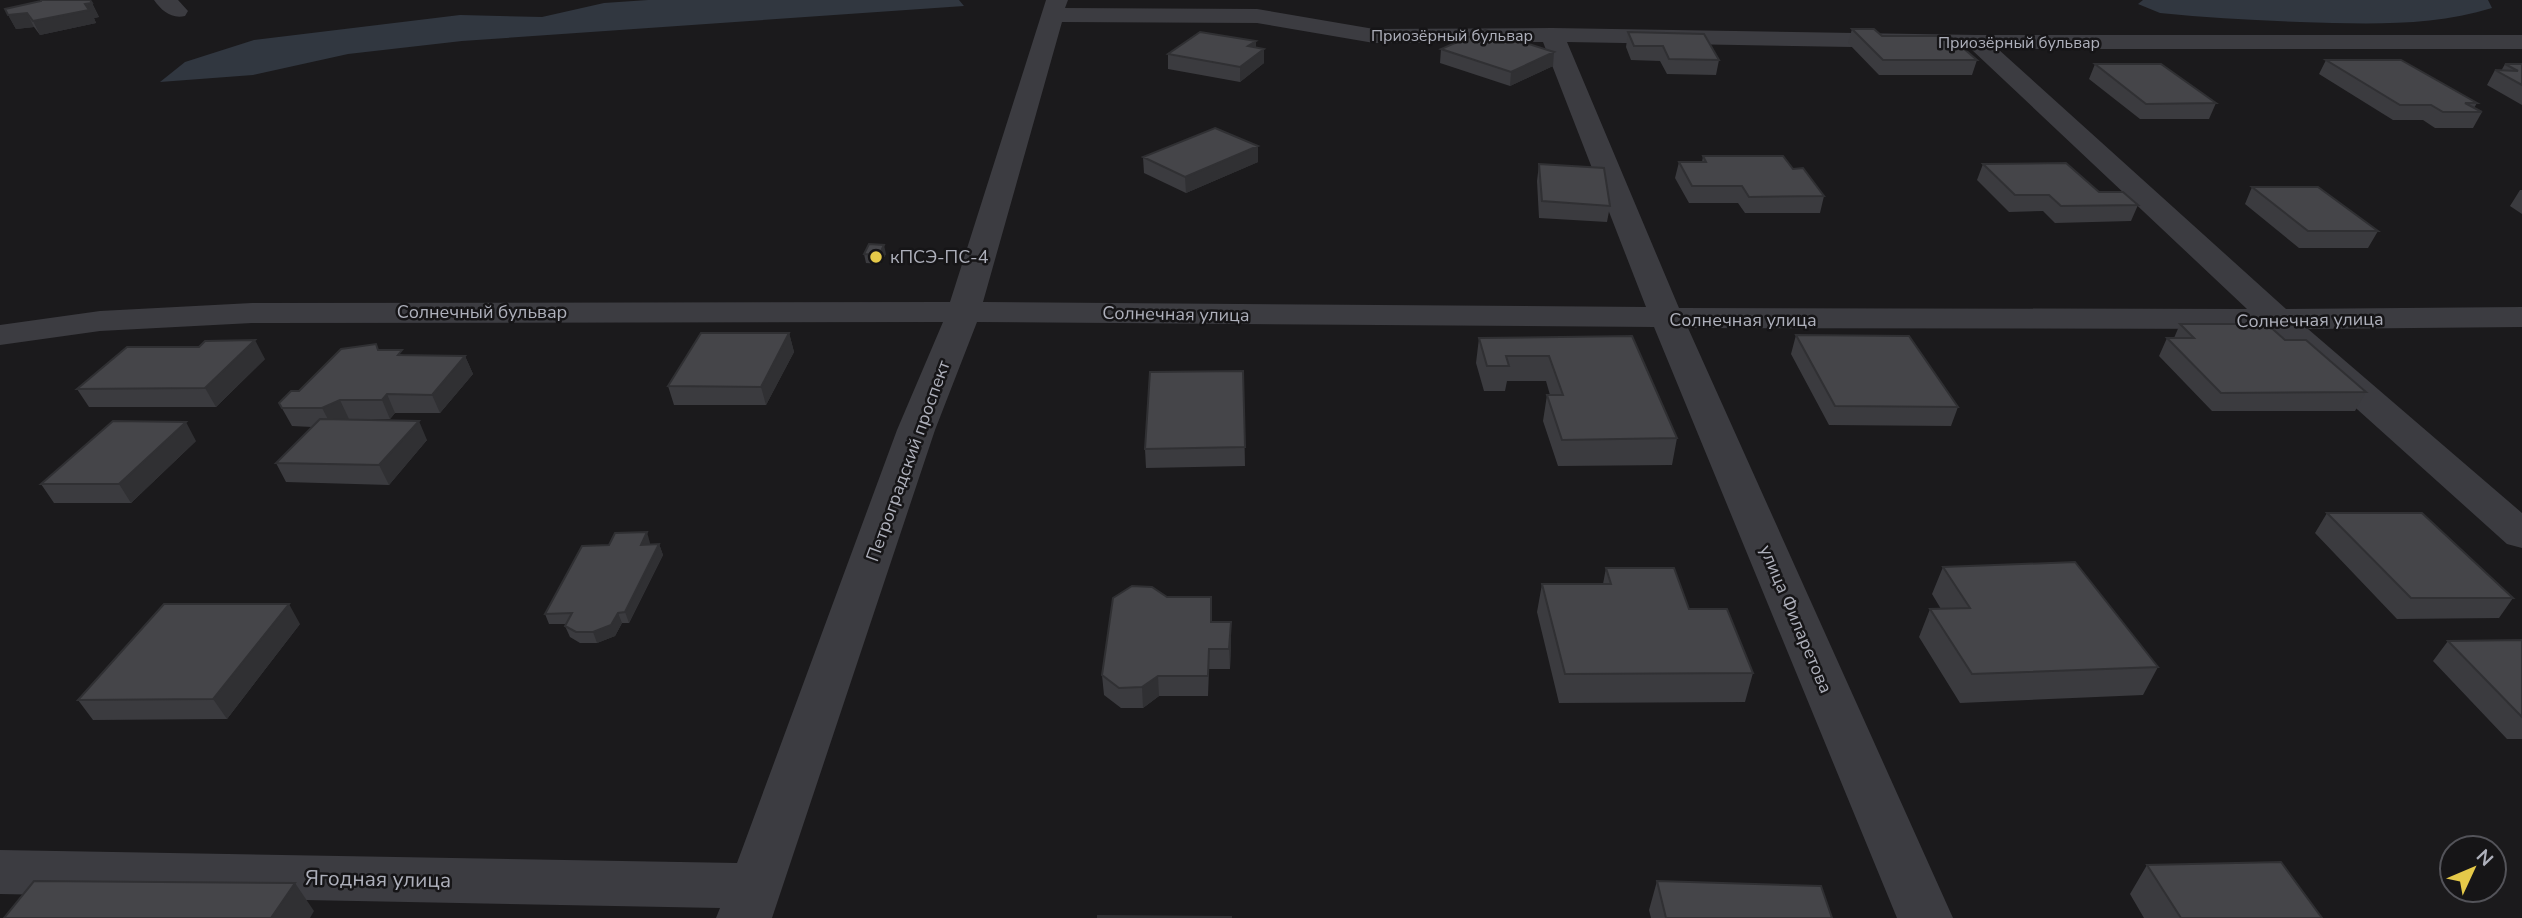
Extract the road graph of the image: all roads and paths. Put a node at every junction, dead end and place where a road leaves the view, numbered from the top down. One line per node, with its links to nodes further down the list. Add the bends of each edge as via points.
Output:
1 (1056, 7): 2 (street, Приозёрный бульвар, via 1257,16 1374,36); 5 (street, Петроградский проспект)
2 (1552, 36): 3 (street, Приозёрный бульвар); 7 (street, улица Филаретова)
3 (1977, 42): 4 (street, Приозёрный бульвар); 8 (street)
4 (2522, 42)
5 (964, 312): 7 (street, Солнечная улица); 9 (street, Солнечный бульвар, via 212,313 55,325); 12 (street, Петроградский проспект, via 912,443)
6 (2522, 317): 8 (street, Солнечная улица)
7 (1668, 320): 8 (street, Солнечная улица); 13 (street, улица Филаретова)
8 (2279, 321): 10 (street)
9 (0, 335)
10 (2522, 535)
11 (0, 872): 12 (street, Ягодная улица)
12 (750, 902)
13 (1926, 918)

